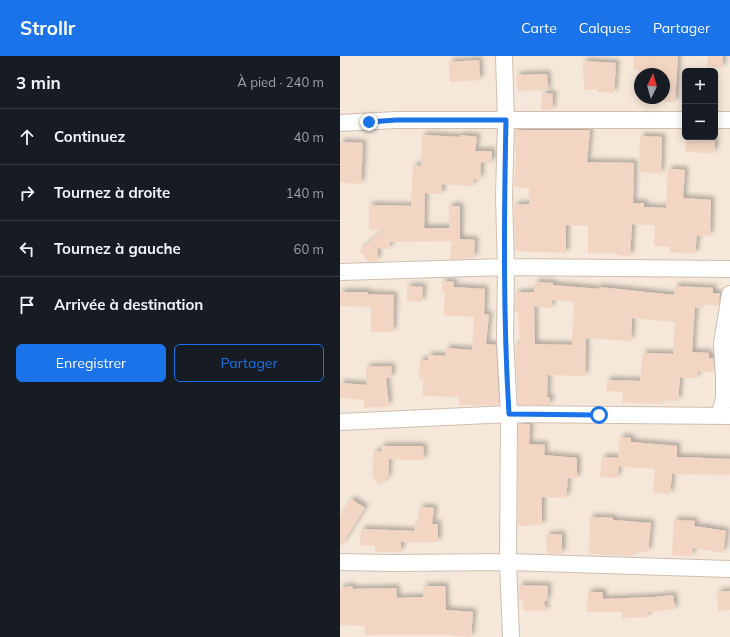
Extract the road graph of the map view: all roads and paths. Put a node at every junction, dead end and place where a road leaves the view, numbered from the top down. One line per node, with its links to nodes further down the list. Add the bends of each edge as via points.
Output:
1 (504, 56): 2 (street)
2 (506, 120): 3 (street); 6 (street); 7 (street)
3 (682, 120)
4 (718, 120): 5 (street)
5 (730, 120)
6 (340, 123)
7 (506, 267): 8 (street); 9 (street); 11 (street, via 505,338)
8 (730, 269)
9 (340, 272)
10 (730, 294): 12 (street, via 722,344)
11 (509, 414): 12 (street); 13 (street); 15 (street)
12 (725, 416)
13 (340, 422)
14 (340, 562): 15 (street)
15 (508, 562): 16 (street); 17 (street)
16 (730, 569)
17 (511, 637)

